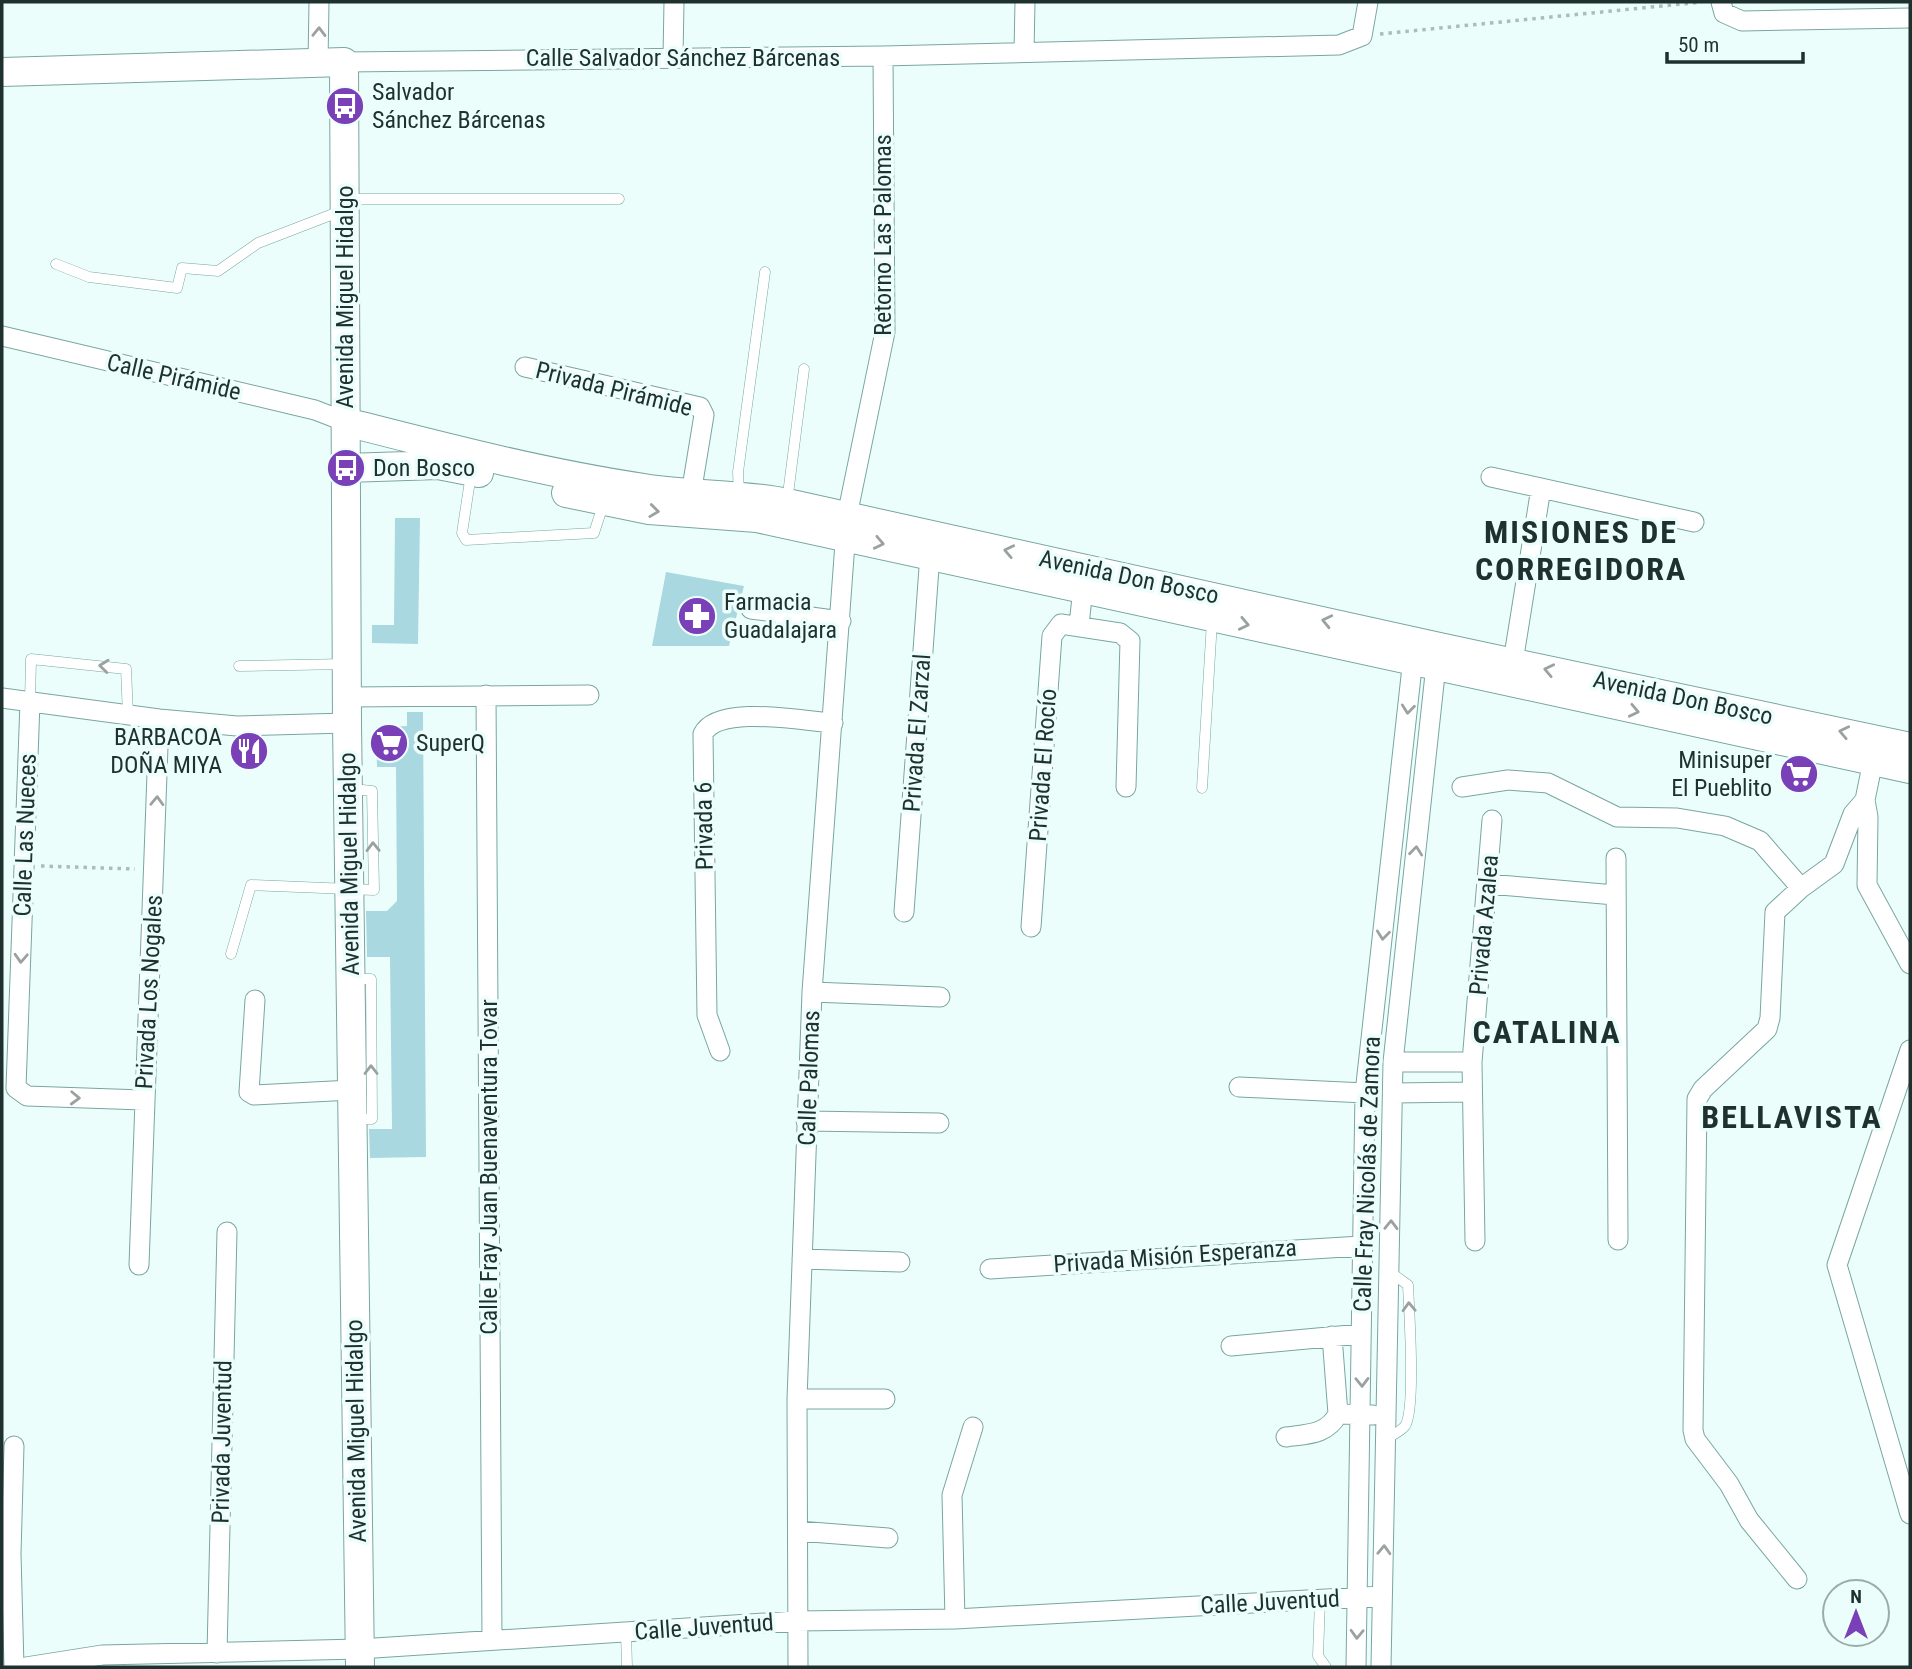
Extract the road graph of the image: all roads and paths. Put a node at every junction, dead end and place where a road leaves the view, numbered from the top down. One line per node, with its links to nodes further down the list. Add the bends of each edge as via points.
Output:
1 (319, 2): 12 (street, one-way to 1)
2 (674, 2): 11 (street)
3 (1025, 2): 9 (street)
4 (1368, 2): 8 (street)
5 (1702, 2): 8 (path)
6 (1721, 2): 7 (street, via 1724,13 1742,21)
7 (1910, 18)
8 (1362, 36): 9 (street, Calle Salvador Sánchez Bárcenas, via 1339,45)
9 (1024, 52): 10 (street, Calle Salvador Sánchez Bárcenas)
10 (883, 56): 11 (street, Calle Salvador Sánchez Bárcenas); 31 (street, Retorno Las Palomas, via 885,332)
11 (673, 57): 12 (street, Calle Salvador Sánchez Bárcenas)
12 (331, 62): 13 (street, Calle Salvador Sánchez Bárcenas); 15 (street, Avenida Miguel Hidalgo)
13 (2, 72)
14 (619, 199): 15 (lane)
15 (345, 204): 16 (lane, via 258,243 218,271 182,268 177,288 89,277); 21 (street, Avenida Miguel Hidalgo)
16 (56, 264)
17 (765, 272): 27 (lane, via 738,472)
18 (2, 335): 21 (street, Calle Pirámide, via 315,410)
19 (525, 367): 26 (street, Privada Pirámide, via 700,407 704,415)
20 (804, 369): 29 (lane)
21 (346, 422): 22 (street, Avenida Miguel Hidalgo); 26 (street, Avenida Don Bosco, via 559,474)
22 (346, 468): 23 (street, Avenida Don Bosco, via 400,464); 41 (street, Avenida Miguel Hidalgo)
23 (471, 471): 28 (street, Avenida Don Bosco); 28 (lane, via 462,533 466,540 594,533)
24 (1491, 477): 25 (street)
25 (1541, 488): 30 (street); 40 (street)
26 (691, 494): 27 (street, Avenida Don Bosco)
27 (739, 495): 29 (street, Avenida Don Bosco)
28 (604, 501): 31 (street, Avenida Don Bosco, one-way to 31, via 649,510)
29 (787, 503): 31 (street, Avenida Don Bosco)
30 (1694, 522)
31 (846, 526): 32 (street, Avenida Don Bosco, one-way to 32); 36 (street, Calle Palomas); 39 (street, Avenida Don Bosco, one-way to 31)
32 (930, 554): 33 (street, Avenida Don Bosco); 66 (street, Privada El Zarzal)
33 (1093, 590): 35 (street, Avenida Don Bosco); 37 (street); 38 (street)
34 (751, 609): 36 (street)
35 (1213, 617): 39 (street, Avenida Don Bosco, one-way to 39); 56 (lane)
36 (841, 621): 50 (street, Calle Palomas)
37 (1079, 625): 38 (street); 67 (street, Privada El Rocío, via 1061,624 1052,636)
38 (1101, 630): 54 (street, via 1126,636 1131,647)
39 (1425, 653): 40 (street, Avenida Don Bosco); 52 (street, Avenida Don Bosco, one-way to 52, via 1551,693); 76 (street, Calle Fray Nicolás de Zamora, one-way to 39); 81 (street, Calle Fray Nicolás de Zamora, one-way to 81)
40 (1513, 662): 52 (street, Avenida Don Bosco, one-way to 40)
41 (346, 664): 42 (lane); 47 (street, Avenida Miguel Hidalgo)
42 (239, 666)
43 (486, 695): 44 (street); 47 (street); 120 (street, Calle Fray Juan Buenaventura Tovar)
44 (589, 695)
45 (2, 698): 46 (street)
46 (30, 702): 48 (street); 48 (lane, one-way to 46, via 126,669 31,659); 60 (street, Calle Las Nueces)
47 (347, 710): 49 (street, via 237,726); 63 (street, Avenida Miguel Hidalgo)
48 (128, 715): 49 (street)
49 (159, 719): 61 (street, Privada Los Nogales, one-way to 49)
50 (833, 723): 71 (street, Calle Palomas); 75 (street, Privada 6, via 731,716 707,727 703,734 707,1015)
51 (1910, 747): 52 (street, Avenida Don Bosco)
52 (1876, 750): 53 (street, Avenida Don Bosco); 57 (street)
53 (1910, 769)
54 (1126, 787)
55 (1462, 787): 64 (street, via 1508,780 1548,783 1617,817 1677,818 1725,826 1760,841)
56 (1202, 788)
57 (1865, 800): 64 (street, via 1853,814 1834,864); 69 (street, via 1867,885)
58 (1492, 820): 62 (street, Privada Azalea)
59 (1616, 858): 65 (street)
60 (25, 866): 61 (path); 83 (street, Calle Las Nueces, one-way to 83, via 16,1087 27,1096)
61 (155, 870): 83 (street, Privada Los Nogales)
62 (1488, 884): 65 (street); 77 (street, Privada Azalea)
63 (349, 888): 68 (lane, via 251,885); 70 (street, Avenida Miguel Hidalgo)
64 (1801, 888): 113 (street, via 1774,912 1767,1029 1698,1099 1693,1430 1749,1520)
65 (1615, 895): 90 (street)
66 (904, 912)
67 (1031, 927)
68 (231, 954)
69 (1910, 964)
70 (350, 979): 79 (street, Avenida Miguel Hidalgo); 84 (lane, one-way to 70, via 372,1119 371,979)
71 (812, 992): 72 (street); 85 (street, Calle Palomas)
72 (940, 997)
73 (255, 1000): 79 (street, via 249,1092)
74 (1910, 1050): 110 (street, via 1837,1265)
75 (720, 1051)
76 (1394, 1062): 77 (street); 82 (street, Calle Fray Nicolás de Zamora)
77 (1472, 1062): 80 (street, Privada Azalea)
78 (1240, 1087): 81 (street)
79 (352, 1090): 84 (street, Avenida Miguel Hidalgo)
80 (1471, 1092): 82 (street); 91 (street, Privada Azalea)
81 (1365, 1093): 88 (street, Calle Fray Nicolás de Zamora)
82 (1393, 1093): 87 (street, Calle Fray Nicolás de Zamora)
83 (143, 1100): 95 (street, Privada Los Nogales)
84 (352, 1119): 122 (street, Avenida Miguel Hidalgo)
85 (806, 1121): 86 (street); 93 (street, Calle Palomas)
86 (939, 1123)
87 (1392, 1129): 88 (street); 97 (street, Calle Fray Nicolás de Zamora, one-way to 87)
88 (1364, 1130): 92 (street, Calle Fray Nicolás de Zamora)
89 (227, 1232): 121 (street, Privada Juventud)
90 (1618, 1240)
91 (1475, 1241)
92 (1361, 1246): 96 (street, Privada Misión Esperanza); 98 (street, Calle Fray Nicolás de Zamora)
93 (802, 1259): 94 (street); 101 (street, Calle Palomas)
94 (900, 1262)
95 (139, 1265)
96 (990, 1269)
97 (1390, 1272): 105 (street, Calle Fray Nicolás de Zamora); 108 (lane, one-way to 97, via 1405,1427 1409,1417 1410,1369 1408,1285)
98 (1361, 1334): 99 (street); 104 (street, Calle Fray Nicolás de Zamora, one-way to 104)
99 (1332, 1336): 100 (street); 103 (street)
100 (1231, 1346)
101 (797, 1399): 102 (street); 111 (street, Calle Palomas)
102 (885, 1399)
103 (1338, 1415): 104 (street); 107 (street, via 1332,1426 1319,1433)
104 (1362, 1415): 105 (street); 114 (street, Calle Fray Nicolás de Zamora)
105 (1388, 1416): 108 (street, Calle Fray Nicolás de Zamora)
106 (973, 1427): 117 (street, via 952,1494)
107 (1286, 1437)
108 (1387, 1438): 115 (street, Calle Fray Nicolás de Zamora, one-way to 108)
109 (14, 1446): 124 (street, via 10,1555)
110 (1910, 1514)
111 (798, 1531): 112 (street); 118 (street, Calle Palomas)
112 (888, 1538)
113 (1797, 1578)
114 (1358, 1596): 115 (street, Calle Juventud); 116 (street, Calle Juventud); 129 (street, Calle Fray Nicolás de Zamora, one-way to 129)
115 (1382, 1596): 130 (street, Calle Fray Nicolás de Zamora)
116 (1320, 1600): 117 (street, Calle Juventud); 128 (lane, via 1318,1656)
117 (955, 1619): 118 (street, Calle Juventud)
118 (796, 1621): 119 (street, Calle Juventud); 127 (street, Calle Palomas)
119 (626, 1632): 120 (street, Calle Juventud); 126 (lane)
120 (492, 1640): 122 (street, Calle Juventud)
121 (229, 1658): 122 (street, Calle Juventud); 123 (street, Calle Juventud)
122 (359, 1658)
123 (165, 1660): 125 (street, Calle Juventud, via 102,1655)
124 (14, 1667)
125 (26, 1667)
126 (627, 1667)
127 (798, 1667)
128 (1326, 1667)
129 (1356, 1667)
130 (1381, 1667)

